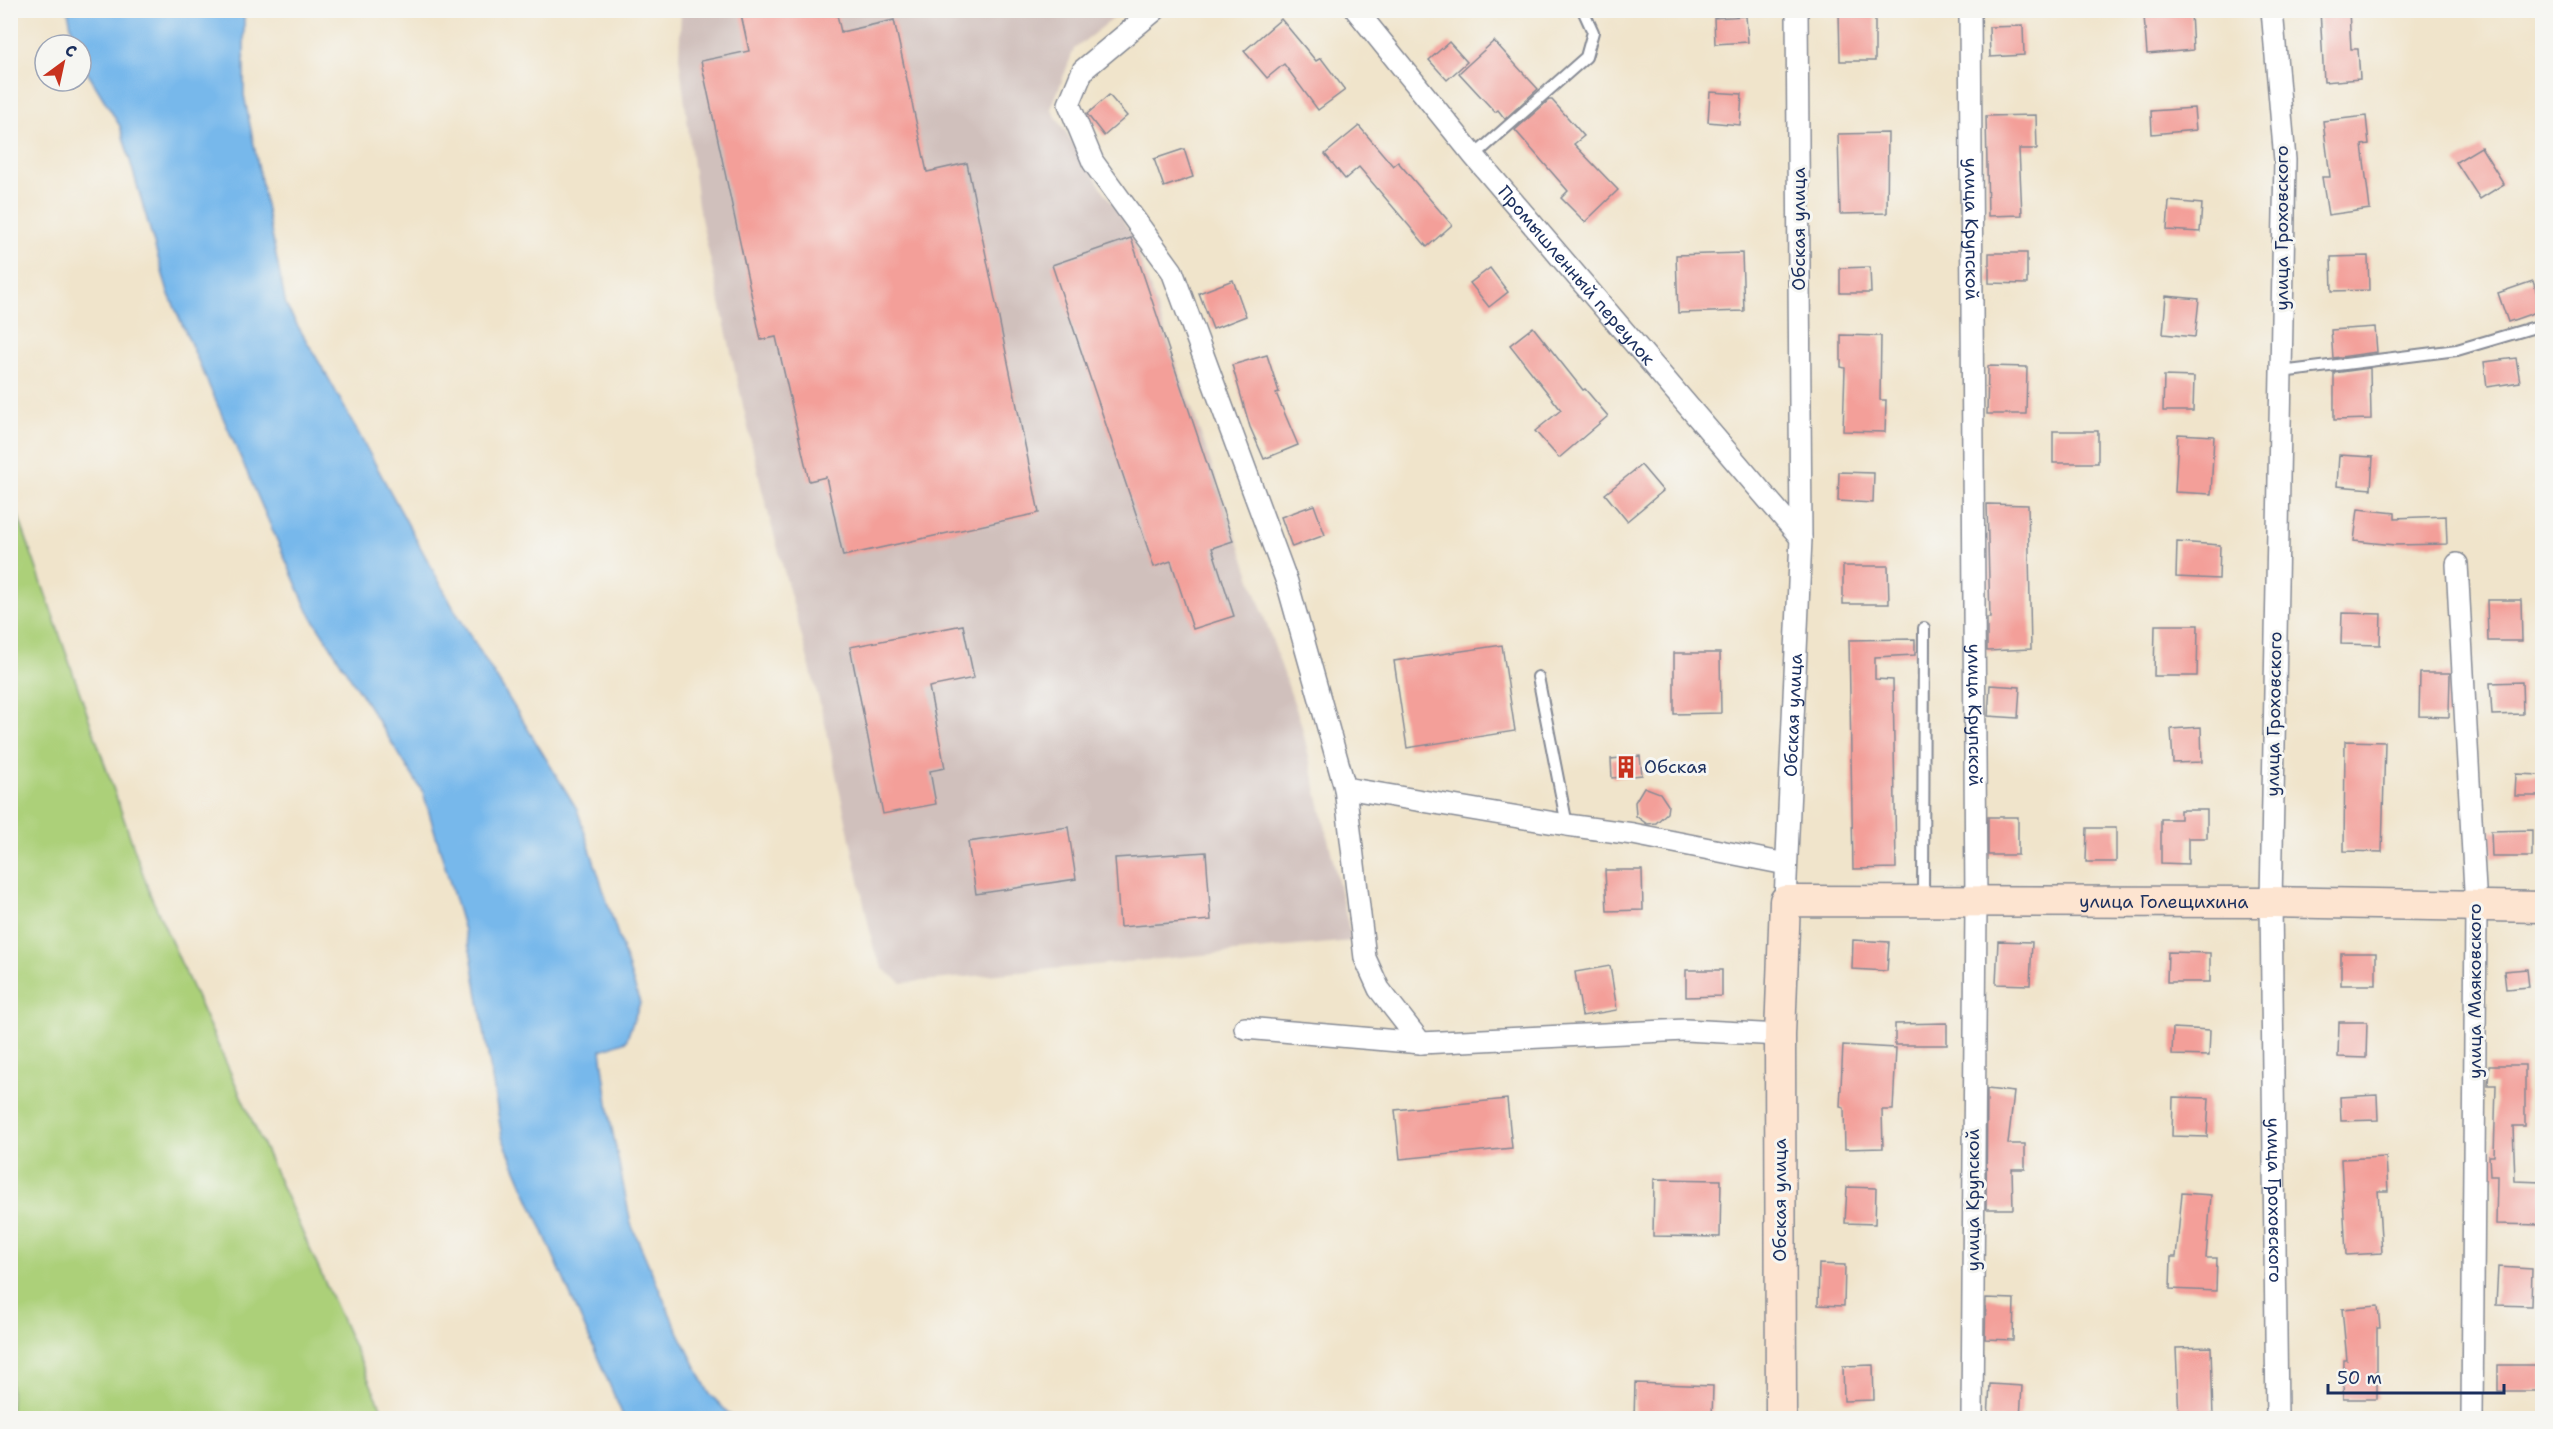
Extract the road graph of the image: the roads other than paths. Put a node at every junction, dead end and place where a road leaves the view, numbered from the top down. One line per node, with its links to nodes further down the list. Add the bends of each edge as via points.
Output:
1 (1155, 10): 14 (street, via 1083,70 1069,104 1093,162 1172,271 1287,582)
2 (1356, 10): 7 (street, Промышленный переулок)
3 (1583, 10): 7 (lane, via 1593,32 1586,57)
4 (1797, 10): 10 (street, Обская улица)
5 (1970, 10): 20 (street, улица Крупской)
6 (2272, 10): 9 (street, улица Гроховского, via 2285,160)
7 (1474, 156): 10 (street, Промышленный переулок)
8 (2542, 325): 9 (lane, via 2457,350)
9 (2281, 372): 18 (street, улица Гроховского)
10 (1801, 538): 16 (street, Обская улица)
11 (2457, 564): 22 (street, улица Маяковского)
12 (1924, 628): 19 (lane)
13 (1538, 677): 15 (lane)
14 (1345, 788): 15 (street); 25 (street, via 1365,958 1379,989)
15 (1567, 825): 16 (street)
16 (1786, 864): 17 (street, Обская улица)
17 (1785, 901): 19 (street, улица Голещихина); 24 (street, Обская улица)
18 (2271, 902): 20 (street, улица Голещихина); 22 (street, улица Голещихина); 28 (street, улица Гроховского)
19 (1923, 903): 20 (street, улица Голещихина)
20 (1976, 903): 27 (street, улица Крупской)
21 (2542, 907): 22 (street, улица Голещихина)
22 (2476, 908): 29 (street, улица Маяковского)
23 (1245, 1028): 25 (street)
24 (1780, 1035): 25 (street, via 1685,1030); 26 (street, Обская улица)
25 (1421, 1043)
26 (1781, 1419)
27 (1972, 1419)
28 (2277, 1419)
29 (2472, 1419)

